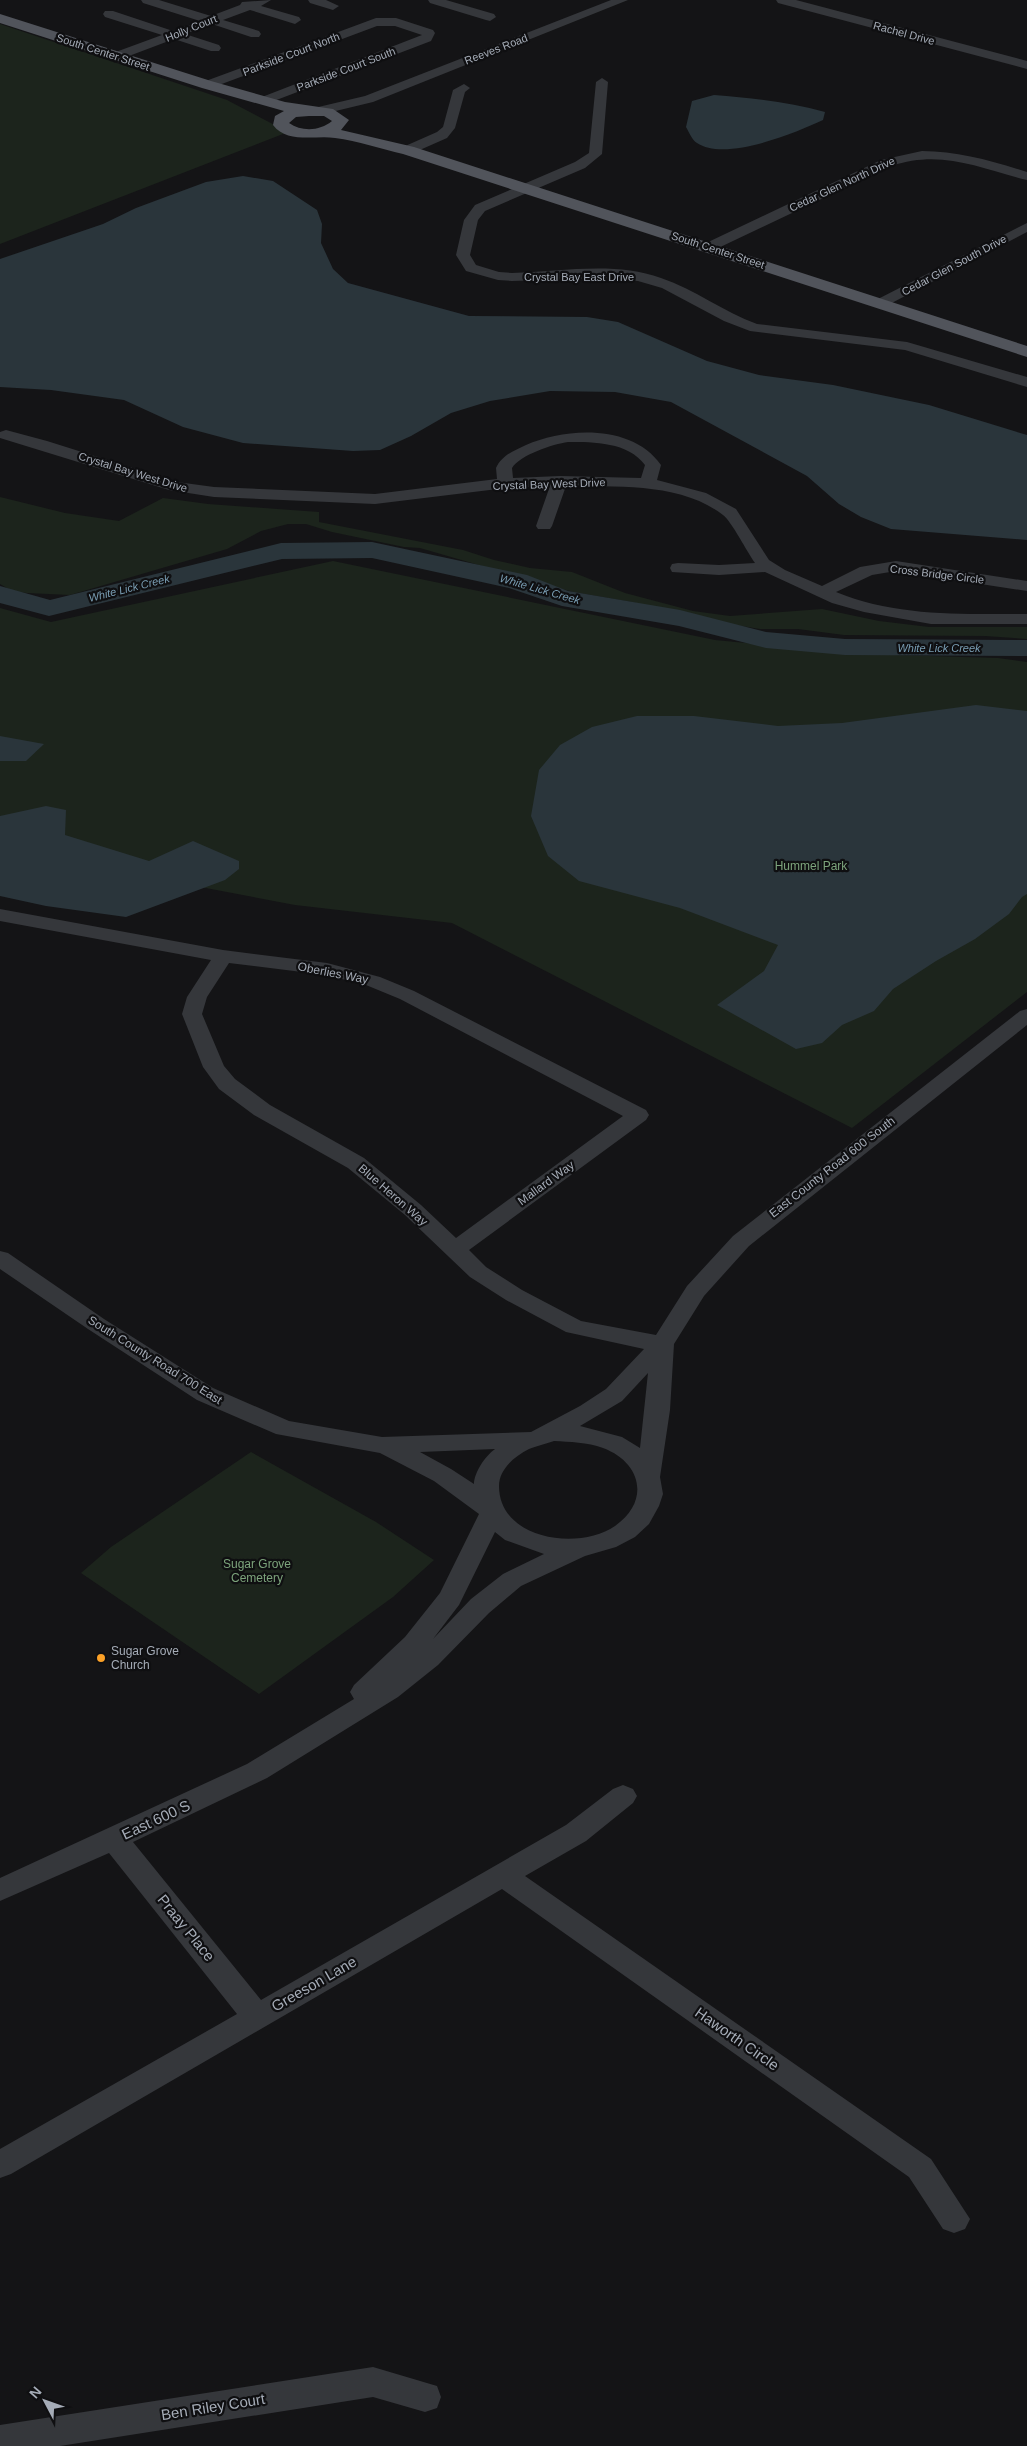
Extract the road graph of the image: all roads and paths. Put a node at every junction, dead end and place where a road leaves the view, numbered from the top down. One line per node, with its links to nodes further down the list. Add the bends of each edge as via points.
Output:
1 (148, 0): 14 (street)
2 (231, 0): 8 (street)
3 (265, 0): 8 (street, Holly Court)
4 (314, 0): 9 (street)
5 (434, 0): 11 (street)
6 (622, 0): 24 (street, Reeves Road)
7 (782, 0): 20 (street, Rachel Drive)
8 (250, 6): 13 (street); 14 (street, Holly Court)
9 (333, 6)
10 (109, 14): 16 (street)
11 (490, 17)
12 (0, 18): 19 (main road, South Center Street)
13 (295, 20)
14 (213, 21): 15 (street); 16 (street, Holly Court)
15 (255, 34)
16 (174, 35): 18 (street); 19 (street, Holly Court)
17 (426, 38): 22 (street, Parkside Court North, via 429,33 423,30 396,22 376,22); 25 (street, Parkside Court South)
18 (215, 48)
19 (117, 56): 22 (main road, South Center Street)
20 (1027, 65)
21 (602, 82): 32 (street, via 595,154 585,162)
22 (207, 85): 25 (main road, South Center Street); 27 (main road, South Center Street, via 259,107)
23 (464, 88): 30 (street, via 459,90 449,128 442,136)
24 (369, 99): 26 (street, Reeves Road); 28 (street, Reeves Road, via 344,114)
25 (266, 100): 26 (main road, South Center Street, via 291,109)
26 (314, 111): 27 (main road, via 285,116); 28 (main road, South Center Street, via 334,114)
27 (280, 122): 29 (main road, South Center Street, via 290,131)
28 (341, 122): 29 (main road, via 332,129); 30 (main road, South Center Street, via 352,131 397,142)
29 (316, 133): 30 (main road, South Center Street, via 335,133)
30 (408, 150): 32 (main road, South Center Street)
31 (1027, 176): 34 (street, Cedar Glen North Drive, via 953,154 910,155 886,163)
32 (526, 188): 34 (main road, South Center Street); 37 (street, Crystal Bay East Drive, via 473,214 462,256 471,268 512,277 638,277 666,285 755,328 907,346)
33 (1027, 227): 35 (street, Cedar Glen South Drive)
34 (709, 247): 35 (main road, South Center Street)
35 (881, 303): 36 (main road, South Center Street)
36 (1027, 352)
37 (1027, 382)
38 (2, 436): 40 (street, Crystal Bay West Drive, via 41,444 175,487 207,492 375,499)
39 (560, 481): 40 (street, Crystal Bay West Drive); 41 (street, Crystal Bay West Drive); 42 (street)
40 (506, 483): 41 (street, via 504,468 512,458 546,442 587,438 620,443 647,455 653,464)
41 (648, 484): 43 (street, Crystal Bay West Drive, via 700,496 730,512 763,563)
42 (544, 526)
43 (769, 567): 44 (street); 46 (street, Crystal Bay West Drive)
44 (678, 568)
45 (1027, 586): 46 (street, Cross Bridge Circle, via 896,566 866,569)
46 (823, 593): 47 (street, Crystal Bay West Drive, via 864,607 931,619)
47 (1027, 619)
48 (0, 915): 49 (street, Oberlies Way)
49 (223, 956): 51 (street, Oberlies Way, via 327,969 373,981 407,995); 52 (street, Blue Heron Way, via 197,997 192,1014 214,1067 227,1084 262,1110 356,1163 413,1210)
50 (1027, 1015): 54 (street, East County Road 600 South, via 751,1231 695,1291)
51 (638, 1116): 52 (street, Mallard Way)
52 (454, 1250): 54 (street, Blue Heron Way, via 478,1272 574,1327)
53 (0, 1258): 56 (street, South County Road 700 East, via 205,1394 285,1428)
54 (662, 1344): 55 (street, East County Road 600 South, via 614,1395 589,1412); 57 (street, East County Road 600 South, via 658,1410)
55 (534, 1438): 56 (street, South County Road 700 East); 57 (street, via 580,1434 606,1440 628,1451); 58 (street, via 506,1451 491,1467 485,1488)
56 (382, 1445): 58 (street, South County Road 700 East, via 428,1464 451,1478)
57 (648, 1476): 59 (street, via 648,1506 633,1526 610,1540)
58 (491, 1511): 59 (street, via 506,1529 532,1542); 60 (street, via 461,1579 431,1624 380,1678)
59 (579, 1548): 60 (street, via 512,1580 480,1606 429,1658 388,1690)
60 (307, 1739): 62 (street, East 600 S, via 257,1771)
61 (623, 1796): 63 (street, Greeson Lane, via 576,1833)
62 (114, 1839): 64 (street, East 600 S); 65 (street, Praay Place)
63 (503, 1875): 65 (street, Greeson Lane); 67 (street, Haworth Circle, via 920,2168)
64 (0, 1890)
65 (256, 2016): 66 (street, Greeson Lane)
66 (0, 2165)
67 (954, 2219)
68 (425, 2397): 69 (street, Ben Riley Court, via 373,2382)
69 (0, 2440)

